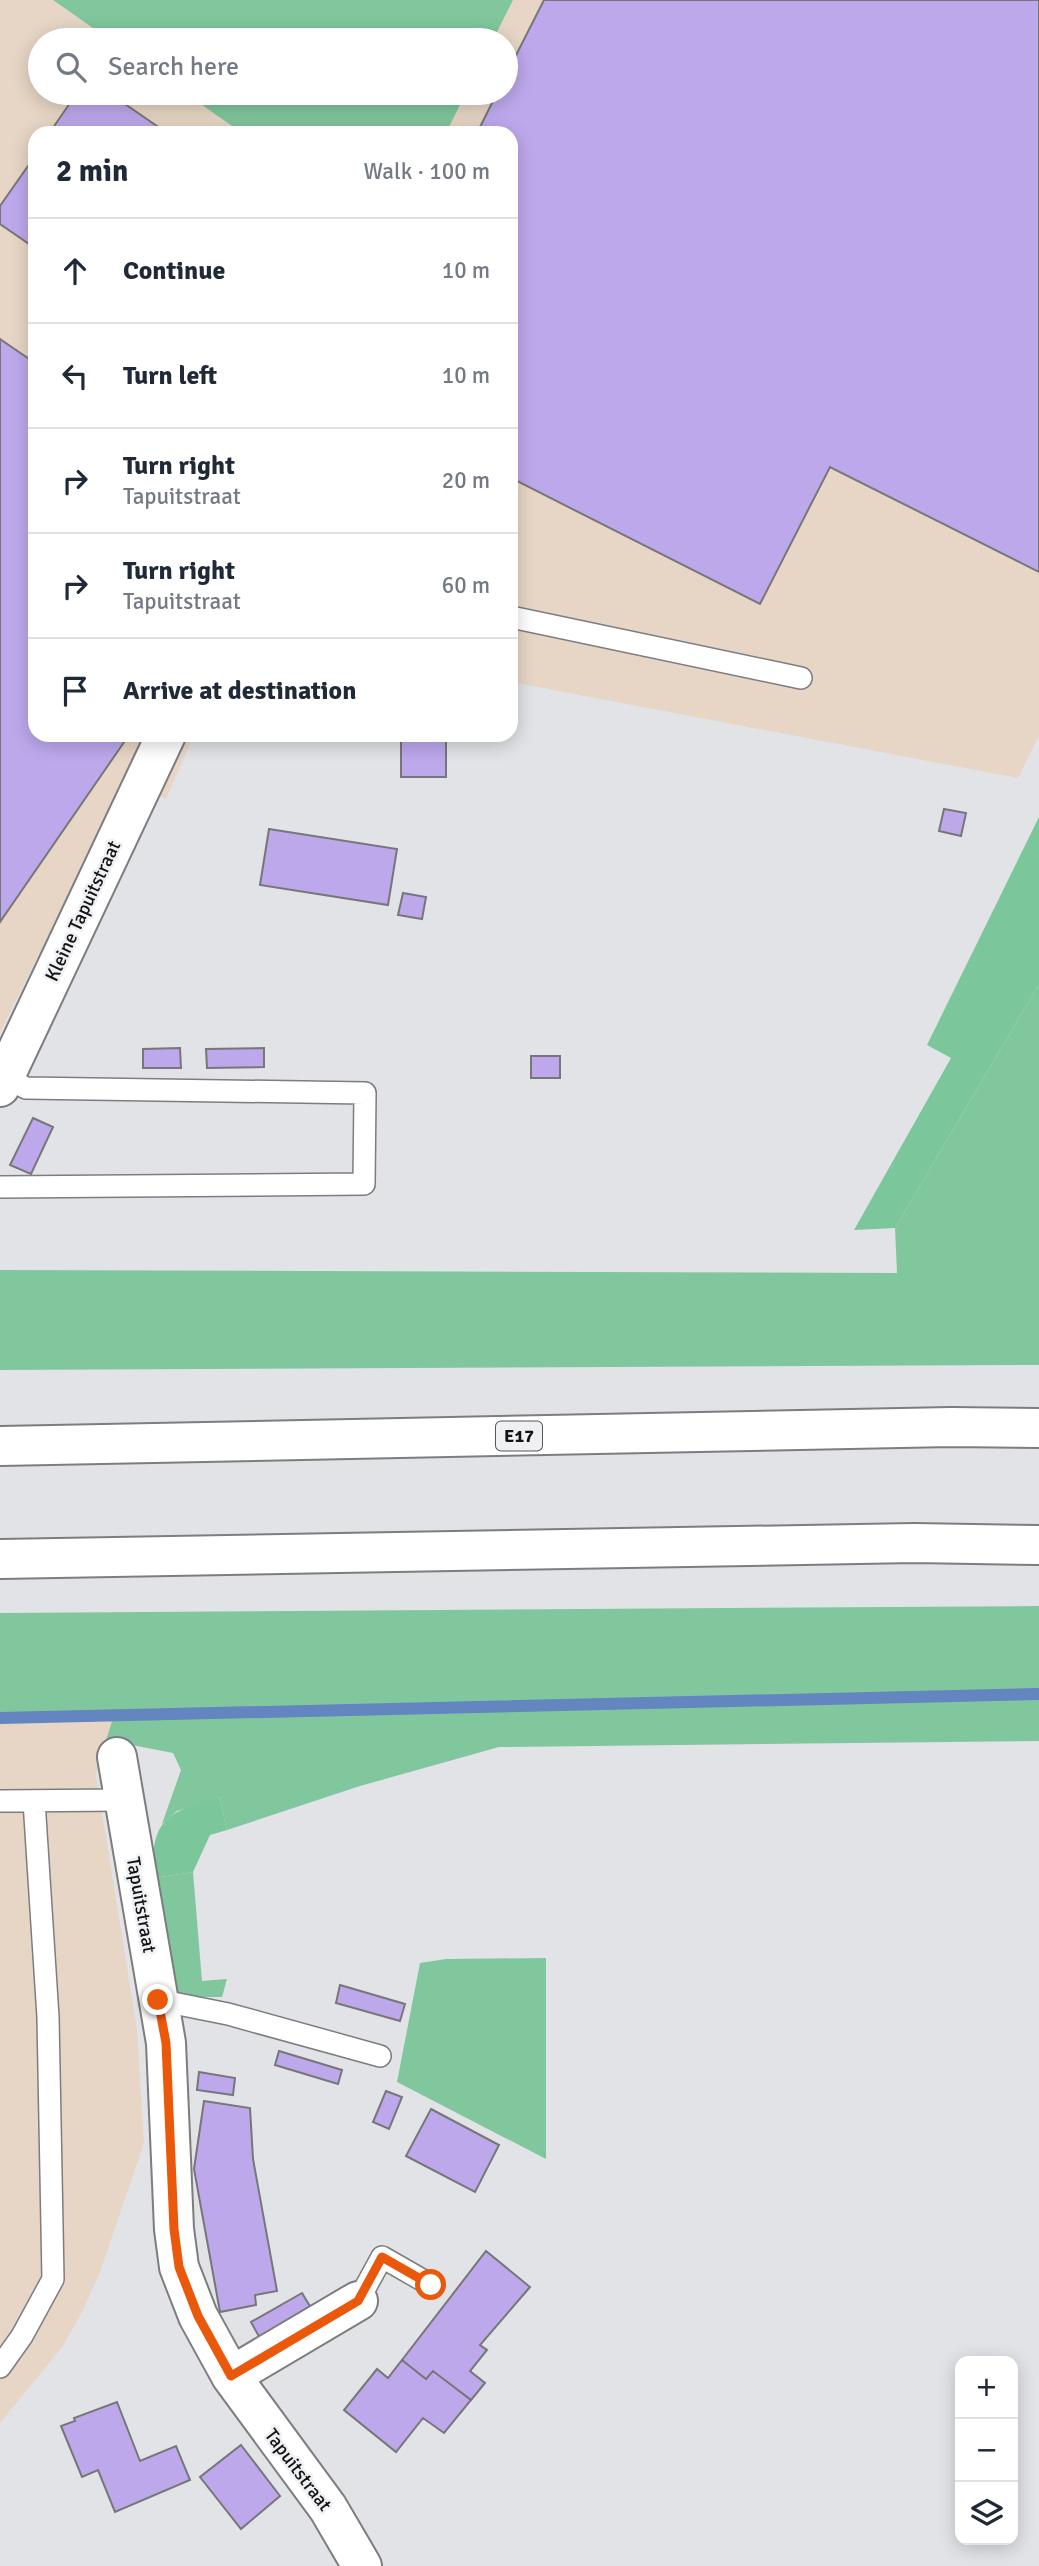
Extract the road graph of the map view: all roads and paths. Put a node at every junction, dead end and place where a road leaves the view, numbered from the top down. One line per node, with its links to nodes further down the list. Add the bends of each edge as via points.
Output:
1 (518, 618): 2 (lane)
2 (801, 678)
3 (163, 742): 4 (main road, Kleine Tapuitstraat)
4 (3, 1082): 5 (lane, via 26,1088 365,1093 364,1184)
5 (0, 1187)
6 (1039, 1428): 7 (main road, E17)
7 (0, 1446)
8 (1039, 1545): 9 (main road, via 887,1543)
9 (0, 1559)
10 (117, 1757): 11 (main road, Tapuitstraat)
11 (123, 1800): 13 (lane); 14 (main road, Tapuitstraat)
12 (0, 1801): 13 (lane)
13 (34, 1801): 18 (lane, via 48,2017 53,2279)
14 (158, 2000): 15 (lane, via 228,2014); 19 (main road, Tapuitstraat, via 166,2043 179,2267 198,2316)
15 (380, 2056)
16 (431, 2285): 17 (lane, via 382,2257)
17 (358, 2301): 19 (main road)
18 (0, 2367)
19 (231, 2376): 20 (main road, Tapuitstraat, via 327,2508)
20 (362, 2566)

